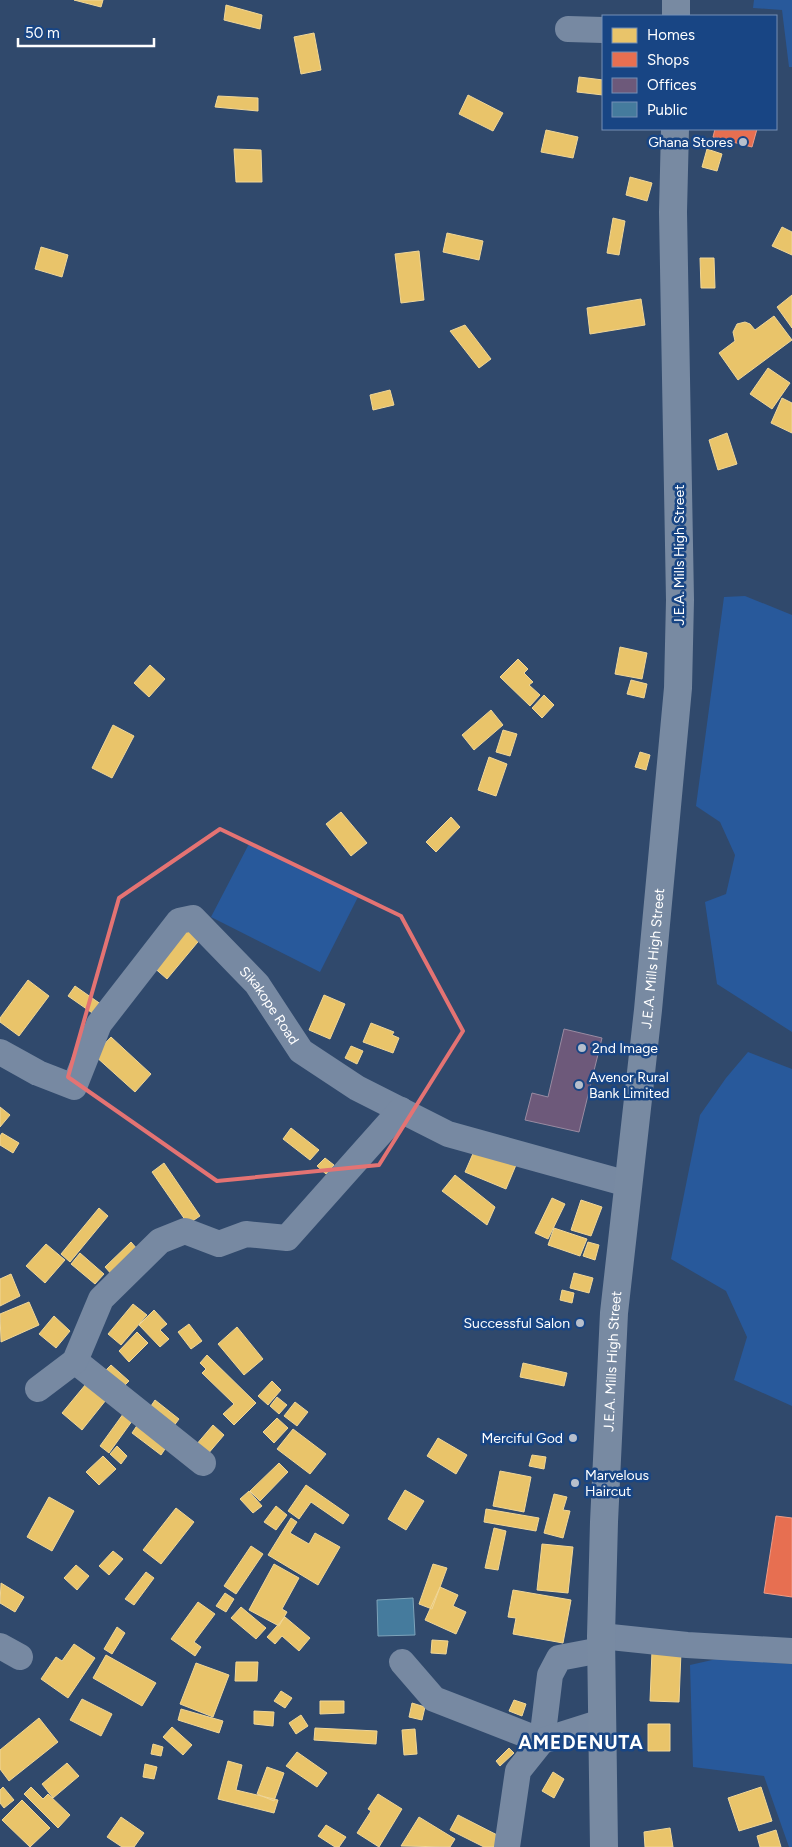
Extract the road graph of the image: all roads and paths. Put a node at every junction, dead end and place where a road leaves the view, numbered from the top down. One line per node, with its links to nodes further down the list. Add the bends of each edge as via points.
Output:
1 (676, 0): 2 (highway)
2 (676, 15)
3 (568, 29): 4 (street)
4 (602, 30)
5 (675, 130): 8 (highway, J.E.A. Mills High Street, via 678,688)
6 (0, 1052): 7 (street, Sikakope Road, via 38,1074 74,1086 100,1024 179,921 193,918 257,984 301,1052 357,1088)
7 (401, 1110): 8 (street, Sikakope Road, via 448,1134); 9 (street, via 287,1238 246,1234 219,1244 185,1232 160,1241 101,1299)
8 (628, 1184): 12 (highway, J.E.A. Mills High Street, via 614,1313)
9 (75, 1361): 10 (street); 11 (street)
10 (38, 1389)
11 (203, 1463)
12 (601, 1643): 13 (street); 15 (highway, J.E.A. Mills High Street); 16 (street, via 560,1658 550,1675)
13 (792, 1651)
14 (402, 1662): 16 (street, via 434,1699)
15 (602, 1722): 16 (street); 18 (highway, J.E.A. Mills High Street)
16 (542, 1741): 17 (street, via 518,1771)
17 (507, 1847)
18 (604, 1847)

